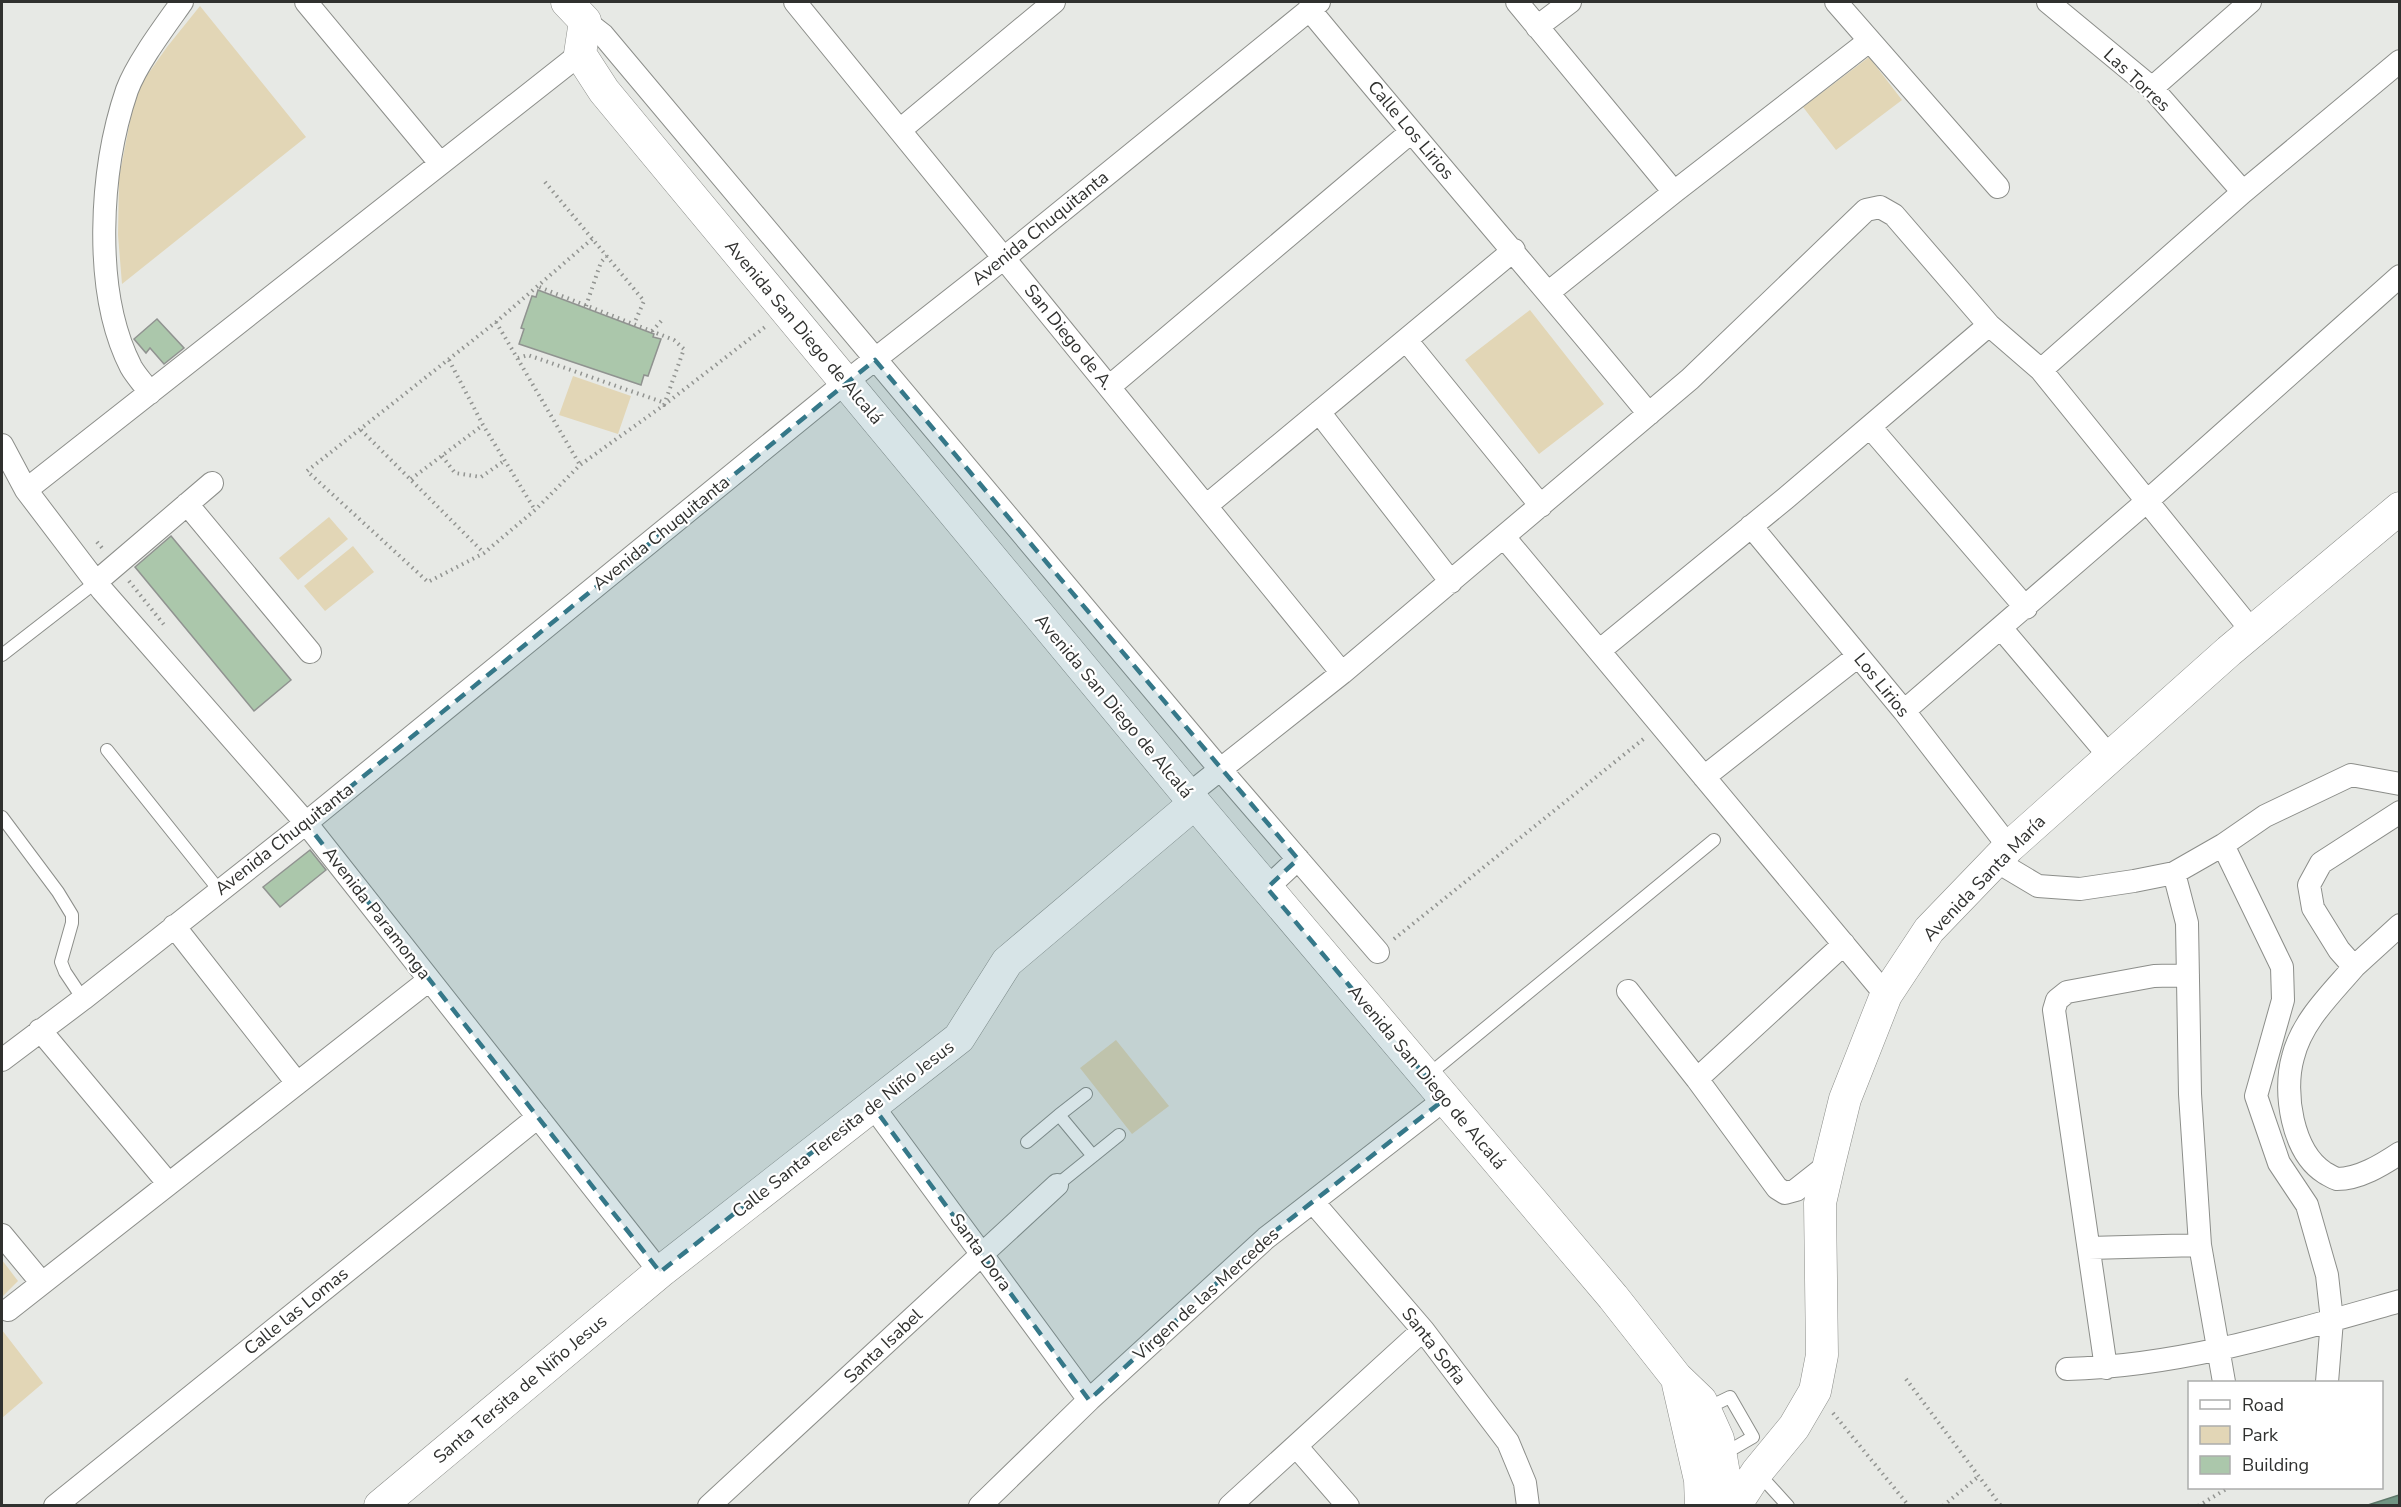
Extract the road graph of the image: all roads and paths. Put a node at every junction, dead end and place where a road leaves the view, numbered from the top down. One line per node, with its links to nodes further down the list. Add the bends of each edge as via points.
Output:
1 (182, 2): 45 (street, via 128,88 114,141 108,186 105,236 114,319 132,368)
2 (306, 2): 19 (street)
3 (795, 2): 17 (street, San Diego de A.)
4 (1054, 2): 17 (street)
5 (1517, 2): 12 (street)
6 (1570, 2): 12 (street)
7 (1836, 2): 13 (street)
8 (2048, 2): 16 (street, Las Torres)
9 (2250, 2): 16 (street)
10 (1314, 5): 18 (street, Calle Los Lirios); 27 (street, Avenida Chuquitanta)
11 (576, 11): 14 (street, Avenida San Diego de Alcalá); 41 (street, Avenida San Diego de Alcalá, via 603,35)
12 (1537, 27): 22 (street)
13 (1869, 41): 21 (street); 22 (street)
14 (580, 54): 19 (street); 43 (street, Avenida San Diego de Alcalá, via 604,91)
15 (2400, 61): 23 (street)
16 (2152, 88): 23 (street, Las Torres)
17 (900, 130): 27 (street, San Diego de A.)
18 (1411, 132): 25 (street, Calle Los Lirios); 44 (street)
19 (440, 164): 45 (street)
20 (545, 182): 24 (path)
21 (1998, 187)
22 (1674, 192): 30 (street)
23 (2243, 192): 42 (street)
24 (592, 239): 26 (path); 29 (path)
25 (1514, 250): 30 (street, Calle Los Lirios); 38 (street)
26 (607, 256): 31 (path, via 601,262); 34 (path, via 644,301)
27 (1004, 258): 41 (street, Avenida Chuquitanta); 44 (street, San Diego de A.)
28 (2400, 276): 59 (street)
29 (539, 287): 31 (path); 33 (path)
30 (1549, 292): 48 (street, Calle Los Lirios)
31 (586, 306): 34 (path)
32 (664, 318): 37 (path)
33 (496, 322): 39 (path); 40 (path)
34 (634, 324): 37 (path)
35 (1989, 325): 42 (street); 48 (street, via 1894,215 1880,207 1873,208 1866,210); 50 (street)
36 (765, 327): 46 (path)
37 (652, 331): 46 (path, via 674,340 684,350)
38 (1406, 340): 47 (street); 62 (street)
39 (518, 358): 46 (path, via 528,355); 55 (path)
40 (449, 359): 49 (path); 51 (path)
41 (875, 360): 43 (street, Avenida Chuquitanta); 82 (street, Avenida San Diego de Alcalá)
42 (2041, 370): 59 (street)
43 (846, 382): 85 (street, Avenida San Diego de Alcalá); 88 (street, Avenida Chuquitanta)
44 (1109, 387): 61 (street, San Diego de A.)
45 (150, 393): 58 (street)
46 (664, 405): 55 (path)
47 (1319, 412): 61 (street); 69 (street)
48 (1649, 414): 62 (street)
49 (483, 425): 52 (path); 54 (path)
50 (1870, 427): 65 (street); 70 (street)
51 (361, 430): 56 (path); 67 (path, via 307,471 428,582)
52 (442, 456): 54 (path, via 455,473 481,477); 56 (path)
53 (4, 457): 58 (street, Avenida Paramonga)
54 (504, 461): 63 (path)
55 (580, 465): 63 (path)
56 (411, 479): 67 (path)
57 (212, 483): 60 (street)
58 (26, 490): 68 (street, Avenida Paramonga)
59 (2146, 502): 70 (street); 72 (street)
60 (187, 504): 68 (street); 74 (street)
61 (1206, 506): 77 (street, San Diego de A.)
62 (1541, 506): 66 (street)
63 (535, 510): 67 (path)
64 (2398, 513): 72 (street, Avenida Santa María)
65 (1751, 526): 73 (street); 76 (street, Los Lirios)
66 (1504, 537): 69 (street); 73 (street)
67 (484, 553)
68 (96, 582): 75 (lane); 88 (street, Avenida Paramonga)
69 (1451, 582): 77 (street)
70 (2025, 608): 71 (street)
71 (2001, 628): 78 (street); 81 (street)
72 (2252, 631): 81 (street, Avenida Santa María)
73 (1599, 651): 79 (street)
74 (310, 652)
75 (2, 655)
76 (1858, 656): 78 (street, Los Lirios); 83 (street)
77 (1342, 673): 82 (street)
78 (1904, 711): 91 (street, Los Lirios)
79 (1661, 725): 83 (street); 99 (path)
80 (107, 750): 95 (lane)
81 (2110, 758): 91 (street, Avenida Santa María)
82 (1220, 769): 85 (street); 92 (street, Avenida San Diego de Alcalá)
83 (1704, 777): 98 (street)
84 (2400, 784): 90 (street, via 2351,775 2265,816)
85 (1191, 799): 94 (street, Avenida San Diego de Alcalá); 112 (street, Calle Santa Teresita de Niño Jesus, via 1007,962 959,1038)
86 (2400, 812): 100 (street, via 2321,863 2309,885 2313,908)
87 (2, 817): 105 (lane, via 72,915 61,962)
88 (306, 823): 95 (street, Avenida Chuquitanta); 102 (street, Avenida Paramonga)
89 (1714, 840): 110 (lane)
90 (2223, 845): 93 (street); 131 (street, via 2282,968 2283,1000 2256,1096 2279,1163 2307,1205 2327,1275)
91 (2003, 854): 93 (street, via 2038,886 2080,890); 104 (street, Avenida Santa María, via 1929,930)
92 (1298, 859): 94 (street); 99 (street, Avenida San Diego de Alcalá)
93 (2174, 873): 101 (street, via 2187,923)
94 (1267, 888): 110 (street, Avenida San Diego de Alcalá)
95 (219, 890): 97 (street, Avenida Chuquitanta)
96 (2400, 925): 100 (street)
97 (174, 926): 105 (street, Avenida Chuquitanta); 109 (street)
98 (1844, 944): 104 (street); 108 (street)
99 (1378, 952)
100 (2354, 967): 117 (street, via 2311,1018 2293,1056 2288,1089 2295,1131 2315,1167 2335,1179 2359,1176)
101 (2188, 975): 124 (street, via 2190,1094); 125 (street, via 2154,976 2067,992 2057,1000 2055,1022)
102 (429, 980): 109 (street); 114 (street, Avenida Paramonga)
103 (1628, 992): 108 (street)
104 (1886, 995): 119 (street, Avenida Santa María, via 1845,1098)
105 (83, 999): 106 (street, Avenida Chuquitanta)
106 (40, 1030): 107 (street, Avenida Chuquitanta); 120 (street)
107 (2, 1060)
108 (1697, 1079): 119 (street, via 1777,1188 1785,1193 1796,1190)
109 (297, 1083): 120 (street)
110 (1435, 1088): 122 (street, Virgen de las Mercedes); 136 (street, Avenida San Diego de Alcalá)
111 (1086, 1094): 113 (lane)
112 (872, 1105): 126 (street, Santa Dora); 127 (street, Calle Santa Teresita de Niño Jesus)
113 (1059, 1115): 116 (lane); 118 (lane)
114 (538, 1117): 127 (street, Avenida Paramonga); 148 (street, Calle las Lomas)
115 (1119, 1135): 118 (lane)
116 (1027, 1142)
117 (2400, 1153)
118 (1093, 1156): 121 (lane)
119 (1829, 1164): 140 (street, Avenida Santa María, via 1820,1203 1822,1354)
120 (168, 1183): 128 (street)
121 (1057, 1185): 126 (street, Santa Isabel)
122 (1313, 1202): 132 (street, Santa Sofia); 141 (street, Virgen de las Mercedes, via 1266,1238)
123 (2, 1235): 128 (street)
124 (2200, 1245): 125 (street); 133 (street)
125 (2089, 1248): 134 (street)
126 (983, 1254): 141 (street, Santa Dora); 150 (street, Santa Isabel)
127 (660, 1272): 149 (street, Santa Tersita de Niño Jesus)
128 (41, 1282): 130 (street)
129 (2400, 1301): 131 (street)
130 (8, 1310)
131 (2332, 1320): 133 (street); 139 (street)
132 (1423, 1330): 143 (street); 154 (street, Santa Sofia, via 1508,1442 1525,1482)
133 (2220, 1349): 134 (street); 138 (street)
134 (2106, 1368): 135 (street)
135 (2067, 1369)
136 (1676, 1377): 142 (street, Avenida San Diego de Alcalá, via 1701,1401); 155 (street, Avenida San Diego de Alcalá, via 1700,1480)
137 (1906, 1379): 146 (path)
138 (2224, 1381)
139 (2327, 1381)
140 (1815, 1391): 144 (street, Avenida Santa María, via 1794,1427); 159 (path)
141 (1089, 1400): 151 (street, Virgen de las Mercedes)
142 (1704, 1409): 144 (lane, via 1730,1397); 145 (street, Avenida San Diego de Alcalá)
143 (1296, 1446): 152 (street); 153 (street)
144 (1760, 1455): 145 (lane); 157 (street, Avenida Santa María); 158 (lane)
145 (1721, 1456): 156 (street, Avenida San Diego de Alcalá)
146 (1979, 1476): 160 (path); 161 (path)
147 (2226, 1489): 162 (path)
148 (55, 1506)
149 (380, 1506)
150 (709, 1506)
151 (980, 1506)
152 (1230, 1506)
153 (1348, 1506)
154 (1528, 1506)
155 (1701, 1506)
156 (1725, 1506)
157 (1735, 1506)
158 (1788, 1506)
159 (1909, 1506)
160 (1943, 1506)
161 (2001, 1506)
162 (2198, 1506)

